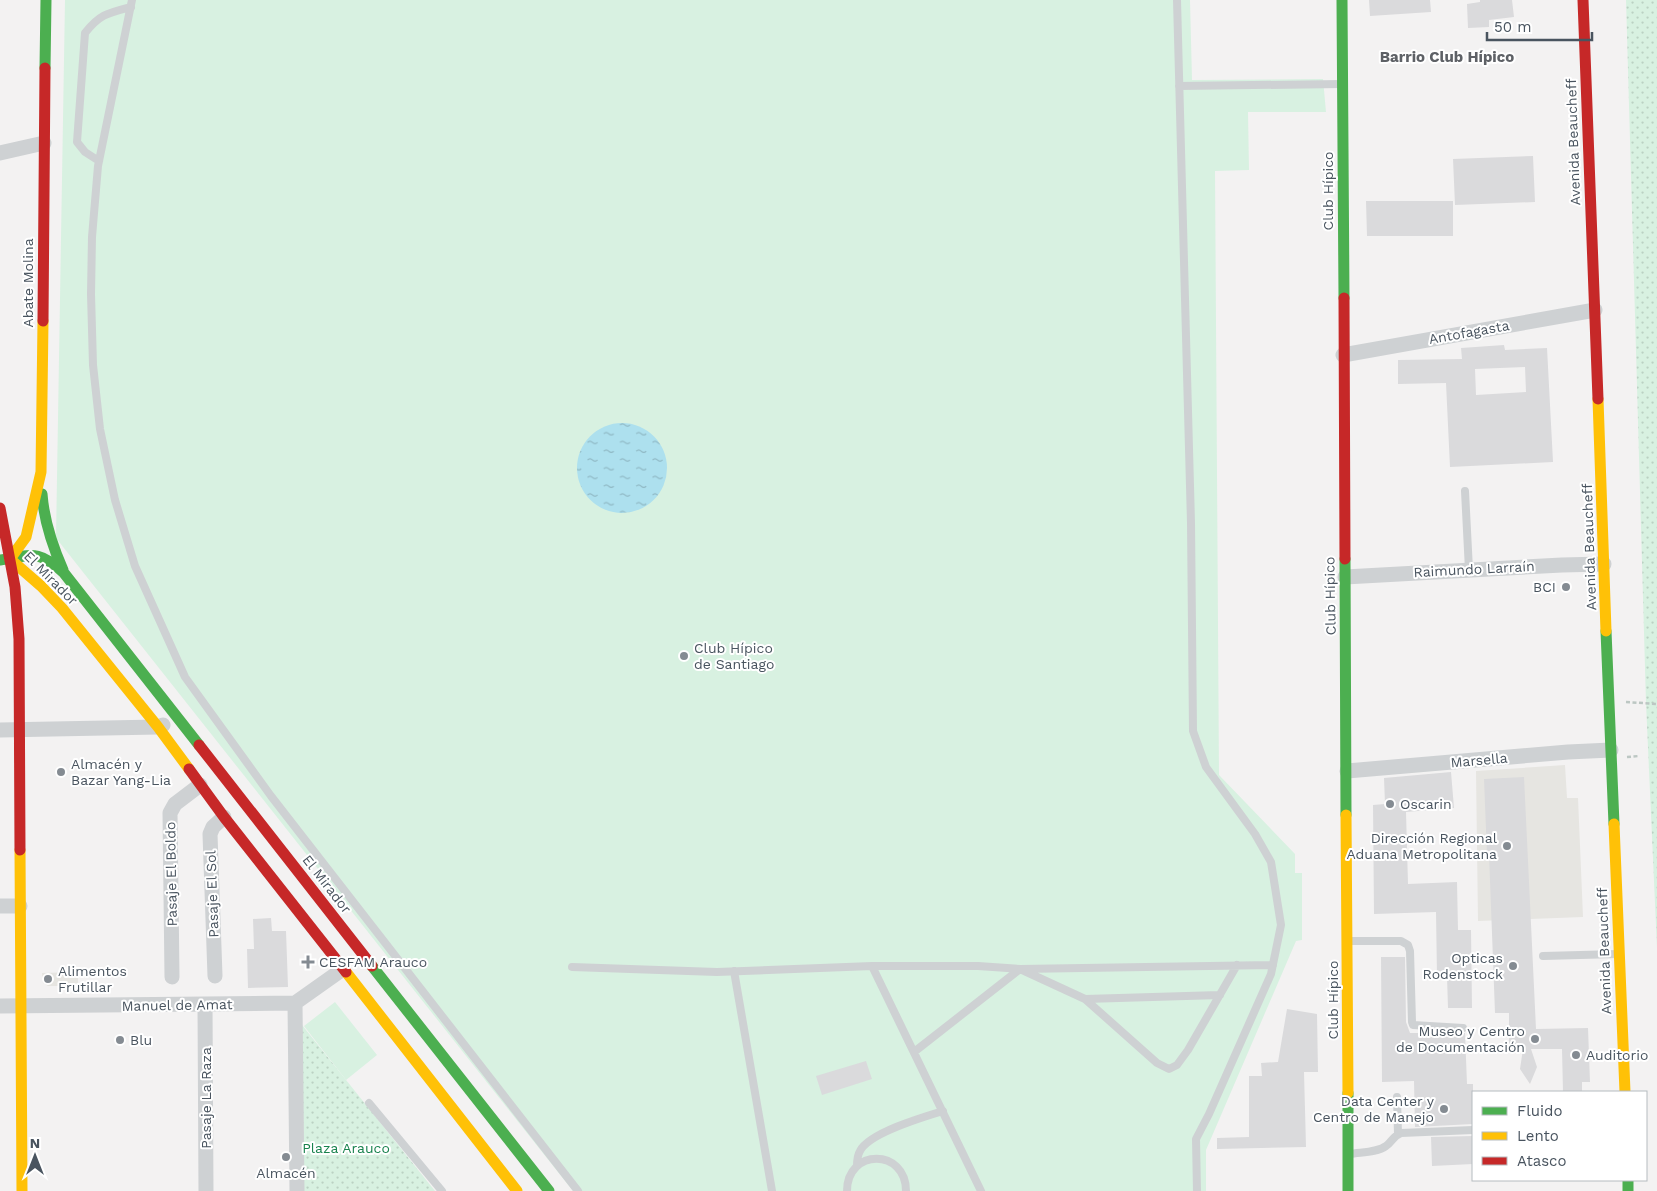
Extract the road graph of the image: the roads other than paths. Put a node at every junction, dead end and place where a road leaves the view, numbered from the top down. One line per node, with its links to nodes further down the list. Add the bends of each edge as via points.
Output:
1 (46, 0): 8 (main road, Abate Molina)
2 (1177, 0): 7 (lane)
3 (1342, 0): 6 (main road, Club Hípico)
4 (1583, 0): 11 (main road, Avenida Beaucheff)
5 (132, 4): 10 (lane); 10 (lane, via 93,22 85,33 77,142 85,152)
6 (1342, 84): 7 (lane); 12 (main road, Club Hípico)
7 (1179, 86): 34 (lane, via 1191,523 1193,731 1206,766 1271,862 1281,925)
8 (44, 143): 9 (street); 13 (main road, Abate Molina)
9 (0, 153)
10 (100, 161): 67 (lane, via 92,237 91,294 93,366 100,429 115,500 135,566 185,677 271,796)
11 (1595, 310): 12 (street, Antofagasta); 17 (main road, Avenida Beaucheff)
12 (1343, 355): 20 (main road, Club Hípico)
13 (41, 472): 16 (main road, Abate Molina, via 26,537); 19 (main road, via 46,523)
14 (1465, 491): 18 (lane)
15 (0, 508): 16 (main road)
16 (5, 559): 19 (main road, El Mirador, via 39,556); 22 (main road, El Mirador, via 41,586 62,608); 24 (main road, via 18,613)
17 (1604, 564): 18 (street, Raimundo Larraín); 25 (main road, Avenida Beaucheff)
18 (1469, 570): 20 (street, Raimundo Larraín)
19 (64, 573): 21 (main road, El Mirador)
20 (1345, 576): 26 (main road, Club Hípico)
21 (177, 717): 22 (street); 44 (main road, El Mirador)
22 (158, 727): 24 (street); 27 (main road, El Mirador)
23 (0, 730): 24 (street)
24 (20, 730): 30 (main road)
25 (1611, 750): 26 (street, Marsella); 32 (main road, Avenida Beaucheff)
26 (1347, 771): 31 (main road, Club Hípico)
27 (200, 785): 28 (main road, El Mirador); 42 (street, Pasaje El Boldo, via 175,804 170,813)
28 (224, 817): 38 (main road, El Mirador); 41 (street, Pasaje El Sol, via 210,834)
29 (0, 906): 30 (street)
30 (20, 906): 49 (main road)
31 (1348, 941): 51 (lane, via 1405,942 1410,951 1413,1025); 59 (main road, Club Hípico)
32 (1620, 954): 33 (lane); 53 (main road, Avenida Beaucheff)
33 (1543, 956)
34 (1273, 964): 35 (lane); 72 (lane, via 1196,1139)
35 (1236, 965): 39 (lane); 43 (lane)
36 (872, 966): 39 (lane); 40 (lane); 52 (lane)
37 (572, 967): 40 (lane)
38 (343, 969): 46 (street); 50 (main road, El Mirador)
39 (1020, 969): 45 (lane); 52 (lane)
40 (734, 971): 68 (lane)
41 (215, 976)
42 (172, 977)
43 (1220, 995): 45 (lane); 45 (lane, via 1188,1050 1169,1070)
44 (394, 996): 50 (main road); 66 (main road, El Mirador)
45 (1085, 999)
46 (295, 1003): 47 (street, Manuel de Amat); 63 (street)
47 (205, 1004): 49 (street, Manuel de Amat); 62 (street, Pasaje La Raza)
48 (0, 1006): 49 (street, Manuel de Amat)
49 (21, 1006): 61 (main road)
50 (374, 1010): 65 (main road, El Mirador)
51 (1462, 1028)
52 (914, 1052): 56 (lane)
53 (1625, 1091)
54 (1397, 1097): 58 (lane)
55 (369, 1103): 64 (lane)
56 (943, 1111): 60 (lane, via 894,1127 865,1145 860,1150); 71 (lane)
57 (1472, 1130): 58 (lane)
58 (1398, 1134): 59 (lane, via 1386,1146)
59 (1348, 1154): 73 (main road, Club Hípico)
60 (857, 1166): 69 (lane, via 849,1178); 70 (lane, via 876,1158 896,1165 905,1177)
61 (22, 1191)
62 (206, 1191)
63 (297, 1191)
64 (442, 1191)
65 (517, 1191)
66 (549, 1191)
67 (578, 1191)
68 (772, 1191)
69 (847, 1191)
70 (906, 1191)
71 (982, 1191)
72 (1197, 1191)
73 (1348, 1191)

